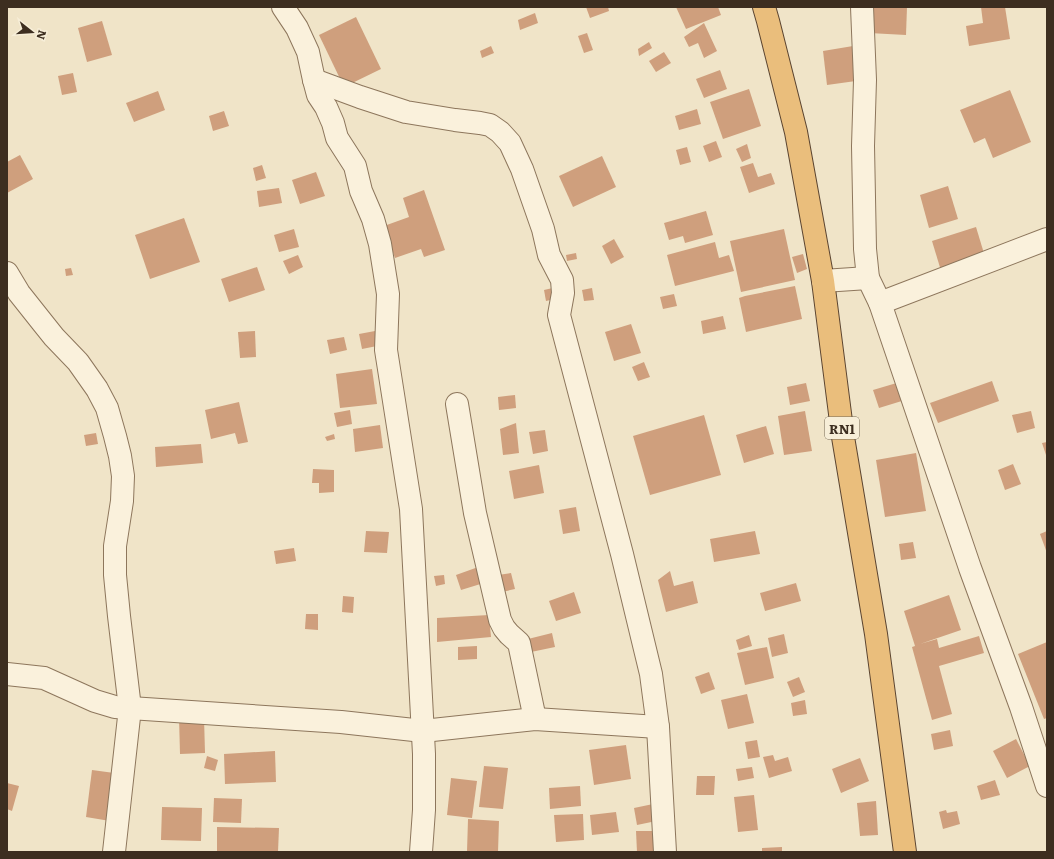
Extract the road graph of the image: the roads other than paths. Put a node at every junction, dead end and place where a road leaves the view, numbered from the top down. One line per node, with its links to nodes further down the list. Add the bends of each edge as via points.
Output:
1 (283, 7): 4 (street, via 297,28 308,52)
2 (764, 7): 8 (highway, RN1, via 796,132)
3 (862, 7): 7 (street, via 865,80 864,216)
4 (314, 80): 14 (street, via 406,112 490,125 510,143 543,229 549,255 562,280 563,293 559,315 651,674); 15 (street, via 337,138 354,166 380,244 388,294 386,350 411,508)
5 (1047, 239): 9 (street)
6 (7, 273): 12 (street, via 19,293 94,384 107,408 115,436 123,476 115,546 115,575)
7 (868, 278): 8 (street); 9 (street)
8 (823, 281): 20 (highway, RN1, via 844,437 876,634)
9 (880, 303): 16 (street)
10 (457, 404): 13 (street, via 475,513 500,620 504,628 519,643)
11 (7, 674): 12 (street, via 44,678 95,701)
12 (130, 708): 15 (street, via 334,722); 17 (street)
13 (535, 718): 14 (street); 15 (street)
14 (658, 727): 19 (street)
15 (423, 731): 18 (street, via 424,810)
16 (1047, 786)
17 (114, 852)
18 (421, 852)
19 (665, 852)
20 (905, 852)

